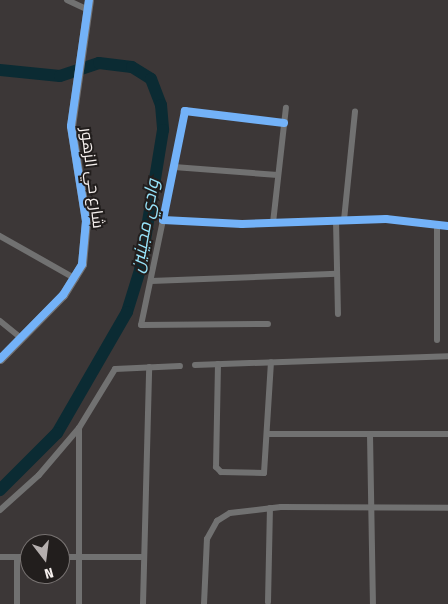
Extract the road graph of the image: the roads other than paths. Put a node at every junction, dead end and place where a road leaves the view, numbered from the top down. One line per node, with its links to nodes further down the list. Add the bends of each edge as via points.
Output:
1 (67, 0): 3 (street)
2 (89, 0): 3 (street, شارع حي الزهور)
3 (88, 10): 17 (street, شارع حي الزهور, via 71,126 86,221 85,250)
4 (286, 108): 6 (street)
5 (355, 112): 11 (street)
6 (284, 123): 7 (street, via 185,111); 8 (street)
7 (174, 167): 8 (street); 9 (street)
8 (278, 175): 12 (street)
9 (163, 220): 12 (street); 18 (street)
10 (336, 220): 11 (street); 12 (street); 16 (street)
11 (344, 220): 13 (street)
12 (273, 223)
13 (436, 225): 14 (street); 23 (street)
14 (448, 226)
15 (0, 236): 17 (street)
16 (337, 274): 18 (street); 19 (street)
17 (76, 279): 22 (street, شارع حي الزهور)
18 (151, 280): 21 (street, via 140,314 144,327)
19 (338, 314)
20 (0, 321): 22 (street)
21 (268, 324)
22 (21, 338): 25 (street, شارع حي الزهور)
23 (437, 340)
24 (448, 356): 26 (street)
25 (0, 359)
26 (271, 362): 27 (street); 32 (street)
27 (218, 364): 28 (street); 32 (street, via 218,470 266,471)
28 (195, 365)
29 (180, 366): 30 (street)
30 (149, 367): 31 (street, via 122,367 110,374); 43 (street)
31 (79, 428): 38 (street, via 39,475); 40 (street)
32 (270, 434): 34 (street)
33 (448, 434): 34 (street)
34 (370, 435): 36 (street)
35 (270, 508): 36 (street); 44 (street); 48 (street, via 243,510 217,521 207,545)
36 (371, 508): 37 (street); 49 (street)
37 (448, 508)
38 (0, 510)
39 (70, 556): 40 (street)
40 (78, 556): 43 (street); 46 (street)
41 (0, 557): 42 (street)
42 (17, 557): 45 (street)
43 (144, 557): 47 (street)
44 (268, 602)
45 (17, 604)
46 (79, 604)
47 (143, 604)
48 (204, 604)
49 (373, 604)

